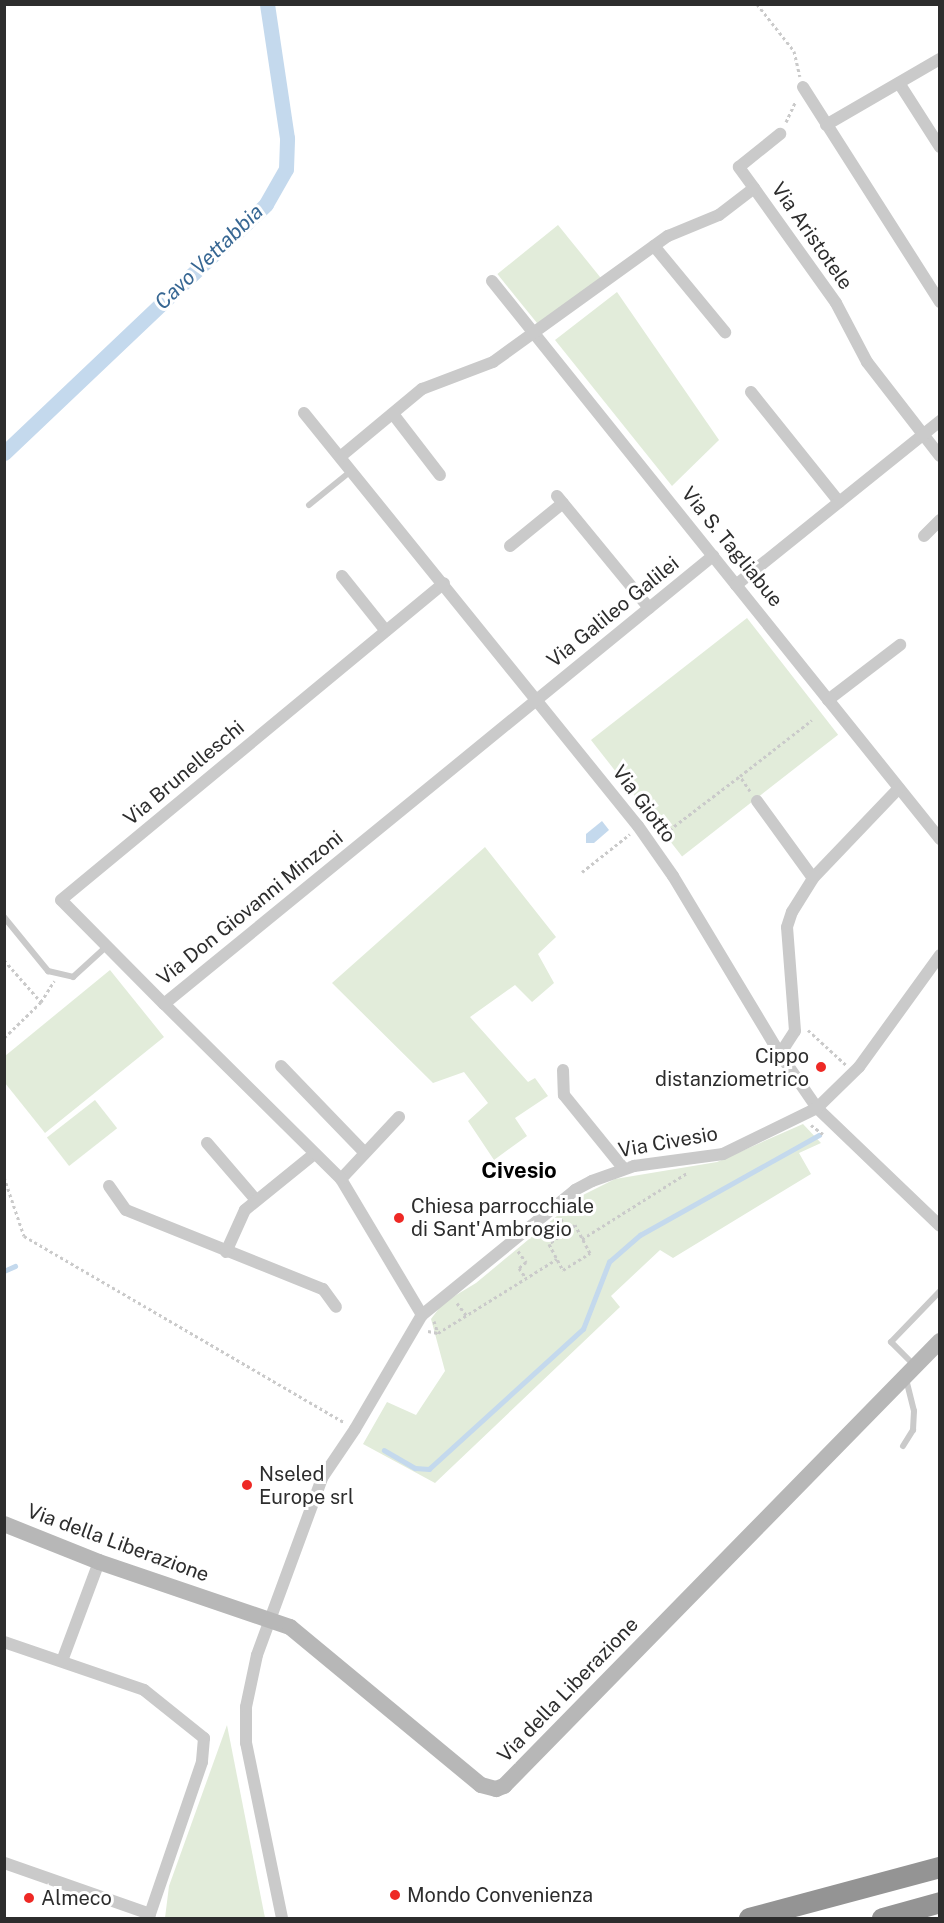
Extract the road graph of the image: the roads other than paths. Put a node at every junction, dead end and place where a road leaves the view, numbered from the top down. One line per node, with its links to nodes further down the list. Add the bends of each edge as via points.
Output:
1 (939, 59): 2 (street)
2 (899, 83): 4 (street); 6 (street)
3 (804, 87): 4 (street)
4 (826, 125): 10 (street)
5 (780, 134): 7 (street, via 739,167)
6 (939, 147)
7 (754, 188): 8 (street, Via Aristotele, via 719,215); 17 (street, Via Aristotele, via 836,303 867,362)
8 (654, 246): 11 (street, Via Aristotele); 12 (street)
9 (492, 281): 11 (street, Via S. Tagliabue)
10 (939, 302)
11 (540, 330): 15 (street, Via Aristotele, via 493,362 422,389); 27 (street, Via S. Tagliabue)
12 (725, 332)
13 (751, 392): 22 (street)
14 (304, 413): 19 (street, Via Giotto)
15 (393, 414): 19 (street, Via Aristotele); 21 (street)
16 (939, 421): 17 (street)
17 (924, 434): 18 (street, Via Aristotele); 22 (street)
18 (939, 456)
19 (340, 458): 20 (street, Via Giotto)
20 (351, 471): 23 (lane); 29 (street, Via Giotto)
21 (440, 475)
22 (839, 502): 30 (street)
23 (309, 505)
24 (939, 520): 25 (street)
25 (924, 536)
26 (510, 546): 31 (street, via 560,499)
27 (714, 556): 30 (street, Via S. Tagliabue); 31 (street, Via Galileo Galilei)
28 (342, 576): 32 (street)
29 (444, 583): 32 (street, Via Brunelleschi); 34 (street, Via Giotto)
30 (736, 585): 35 (street, Via S. Tagliabue)
31 (649, 608): 34 (street, Via Galileo Galilei)
32 (387, 631): 41 (street, Via Brunelleschi, via 61,900)
33 (900, 645): 35 (street)
34 (537, 699): 43 (street, Via Don Giovanni Minzoni); 44 (street, Via Giotto, via 651,844)
35 (828, 700): 36 (street, Via S. Tagliabue)
36 (900, 788): 38 (street, Via S. Tagliabue); 39 (street)
37 (757, 801): 39 (street)
38 (939, 839)
39 (813, 878): 44 (street, via 787,927 795,1031)
40 (4, 917): 41 (lane, via 48,971 72,977)
41 (108, 945): 43 (street, Via Brunelleschi)
42 (939, 956): 47 (street, Via Civesio, via 854,1072)
43 (164, 1004): 51 (street, Via Don Giovanni Minzoni)
44 (780, 1054): 47 (street, Via Giotto)
45 (281, 1066): 50 (street)
46 (563, 1070): 52 (street, via 564,1095)
47 (817, 1108): 52 (street, Via Civesio, via 723,1154); 56 (street, Via Giotto)
48 (399, 1117): 50 (street)
49 (207, 1143): 55 (street)
50 (364, 1152): 53 (street)
51 (313, 1155): 53 (street, Via Don Giovanni Minzoni); 55 (street)
52 (624, 1169): 60 (street, Via Civesio, via 575,1190)
53 (341, 1179): 60 (street, Via Don Giovanni Minzoni)
54 (109, 1186): 57 (street, via 126,1210)
55 (256, 1200): 57 (street, via 238,1221)
56 (939, 1227)
57 (226, 1252): 59 (street, via 323,1288)
58 (939, 1291): 62 (lane, via 891,1342)
59 (336, 1307)
60 (422, 1315): 66 (street, Via Civesio, via 356,1429 322,1478)
61 (939, 1341): 62 (street, Via della Liberazione)
62 (910, 1371): 63 (lane, via 913,1430); 66 (street, Via della Liberazione, via 504,1786 496,1789 481,1785 290,1627)
63 (903, 1446)
64 (4, 1524): 65 (street, Via della Liberazione)
65 (99, 1562): 66 (street, Via della Liberazione); 68 (street)
66 (270, 1618): 72 (street, Via Civesio, via 246,1707 245,1738 248,1770)
67 (4, 1642): 68 (street)
68 (62, 1661): 69 (street, via 144,1690 204,1738 202,1762 150,1914)
69 (4, 1863)
70 (939, 1867): 73 (highway)
71 (939, 1902): 74 (highway)
72 (282, 1918)
73 (749, 1918)
74 (882, 1918)

